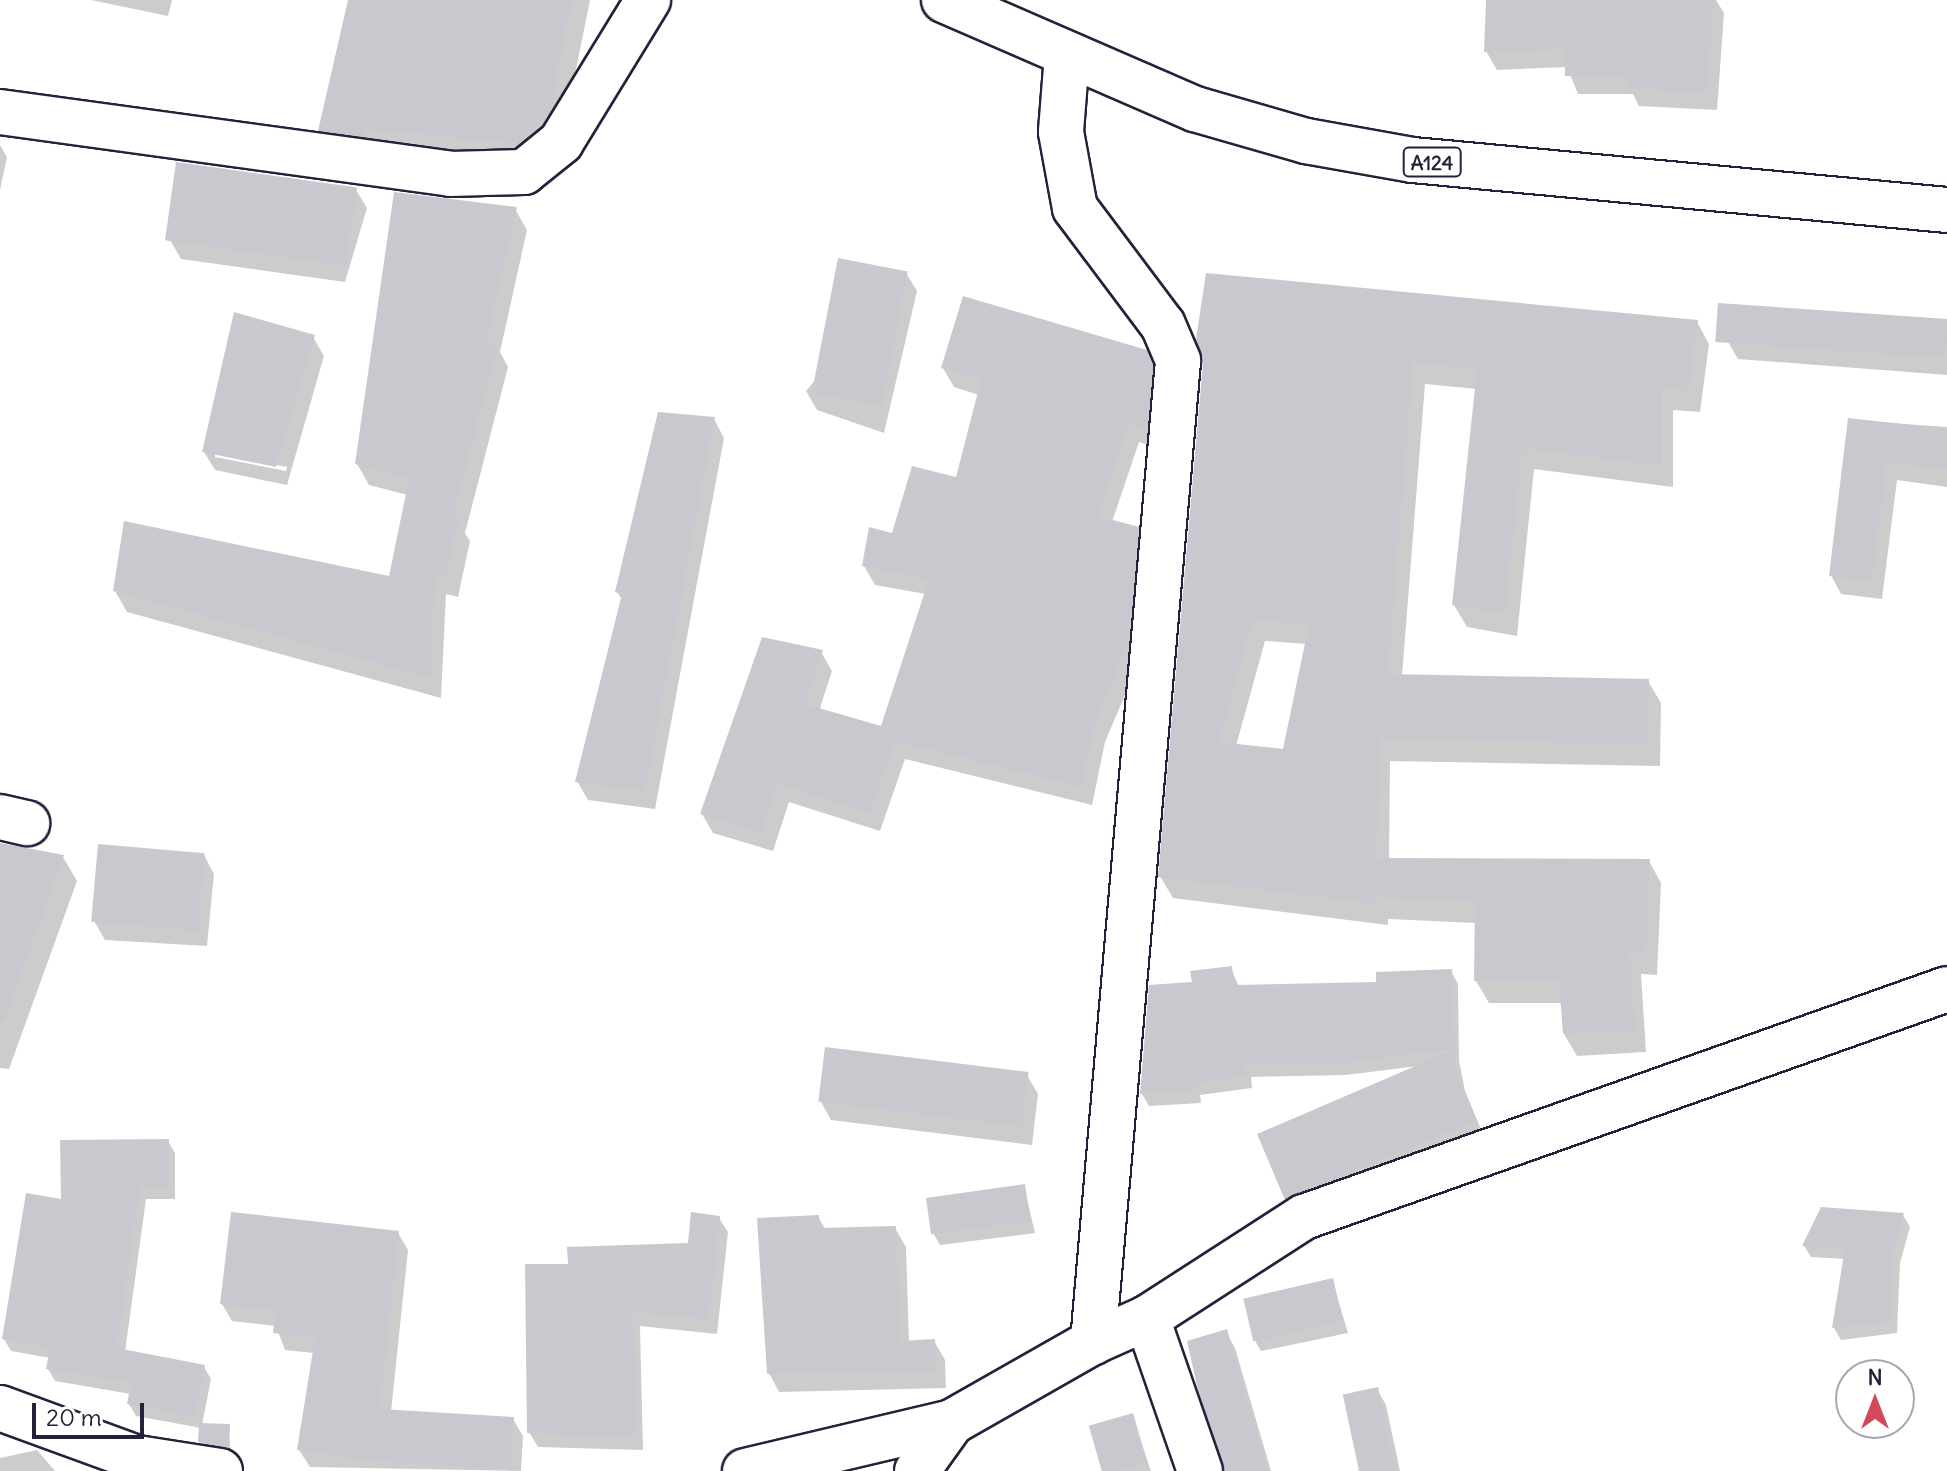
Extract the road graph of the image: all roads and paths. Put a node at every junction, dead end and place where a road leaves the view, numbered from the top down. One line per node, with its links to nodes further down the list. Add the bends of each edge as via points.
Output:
1 (648, 0): 4 (main road, via 561,142 524,172 450,174)
2 (944, 0): 3 (main road, A124)
3 (1067, 55): 5 (main road, A124, via 1195,109 1321,144 1413,160); 8 (main road, via 1061,132 1075,208 1125,282 1163,325 1178,361)
4 (0, 112)
5 (1947, 210)
6 (1947, 989): 7 (main road, via 1304,1217)
7 (1147, 1318): 8 (main road); 14 (main road)
8 (1093, 1342): 10 (main road)
9 (0, 1408): 11 (main road, via 137,1458)
10 (952, 1422): 12 (main road); 13 (main road)
11 (220, 1471)
12 (745, 1471)
13 (917, 1471)
14 (1200, 1471)

